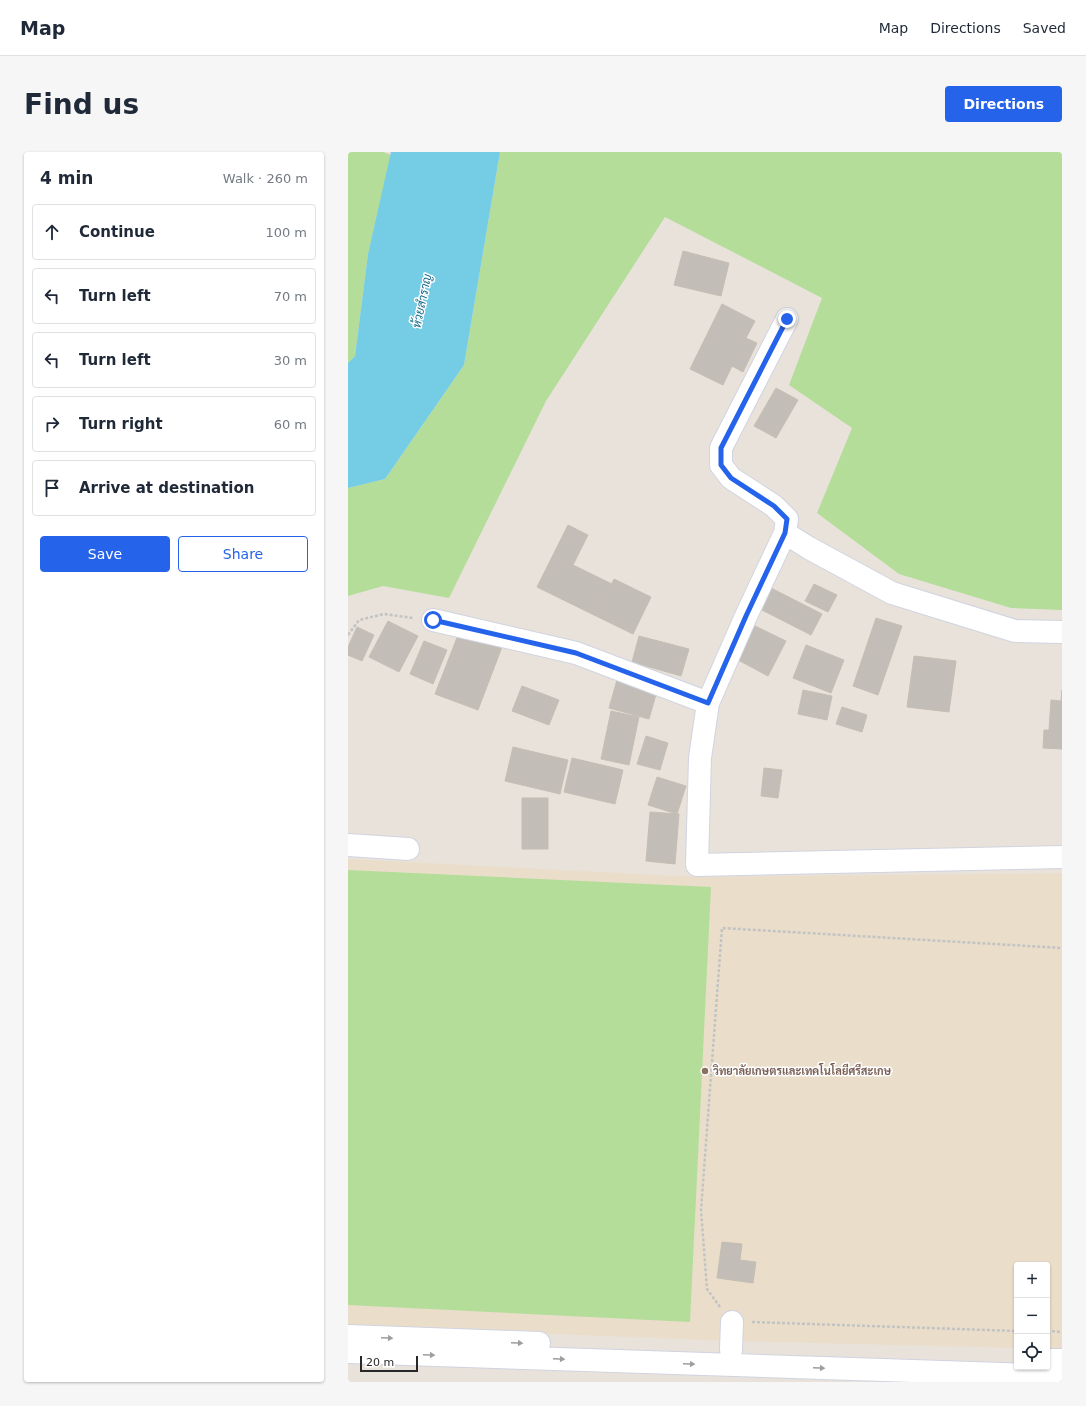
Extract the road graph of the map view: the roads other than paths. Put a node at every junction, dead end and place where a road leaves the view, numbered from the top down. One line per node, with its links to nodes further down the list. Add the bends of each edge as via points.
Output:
1 (787, 319): 2 (street, via 721,448 721,465 731,478 774,506 787,519)
2 (785, 533): 4 (street, via 892,593 1015,631); 5 (street)
3 (433, 620): 5 (street, via 576,653)
4 (1062, 632)
5 (708, 703): 8 (street, via 700,758 697,864)
6 (348, 845): 7 (street)
7 (408, 849)
8 (1062, 858)
9 (732, 1322): 11 (street)
10 (348, 1336): 11 (street, one-way to 11)
11 (731, 1350): 13 (street)
12 (348, 1352): 16 (street, one-way to 16)
13 (1014, 1359)
14 (1050, 1360): 15 (street)
15 (1062, 1360)
16 (1062, 1376)

